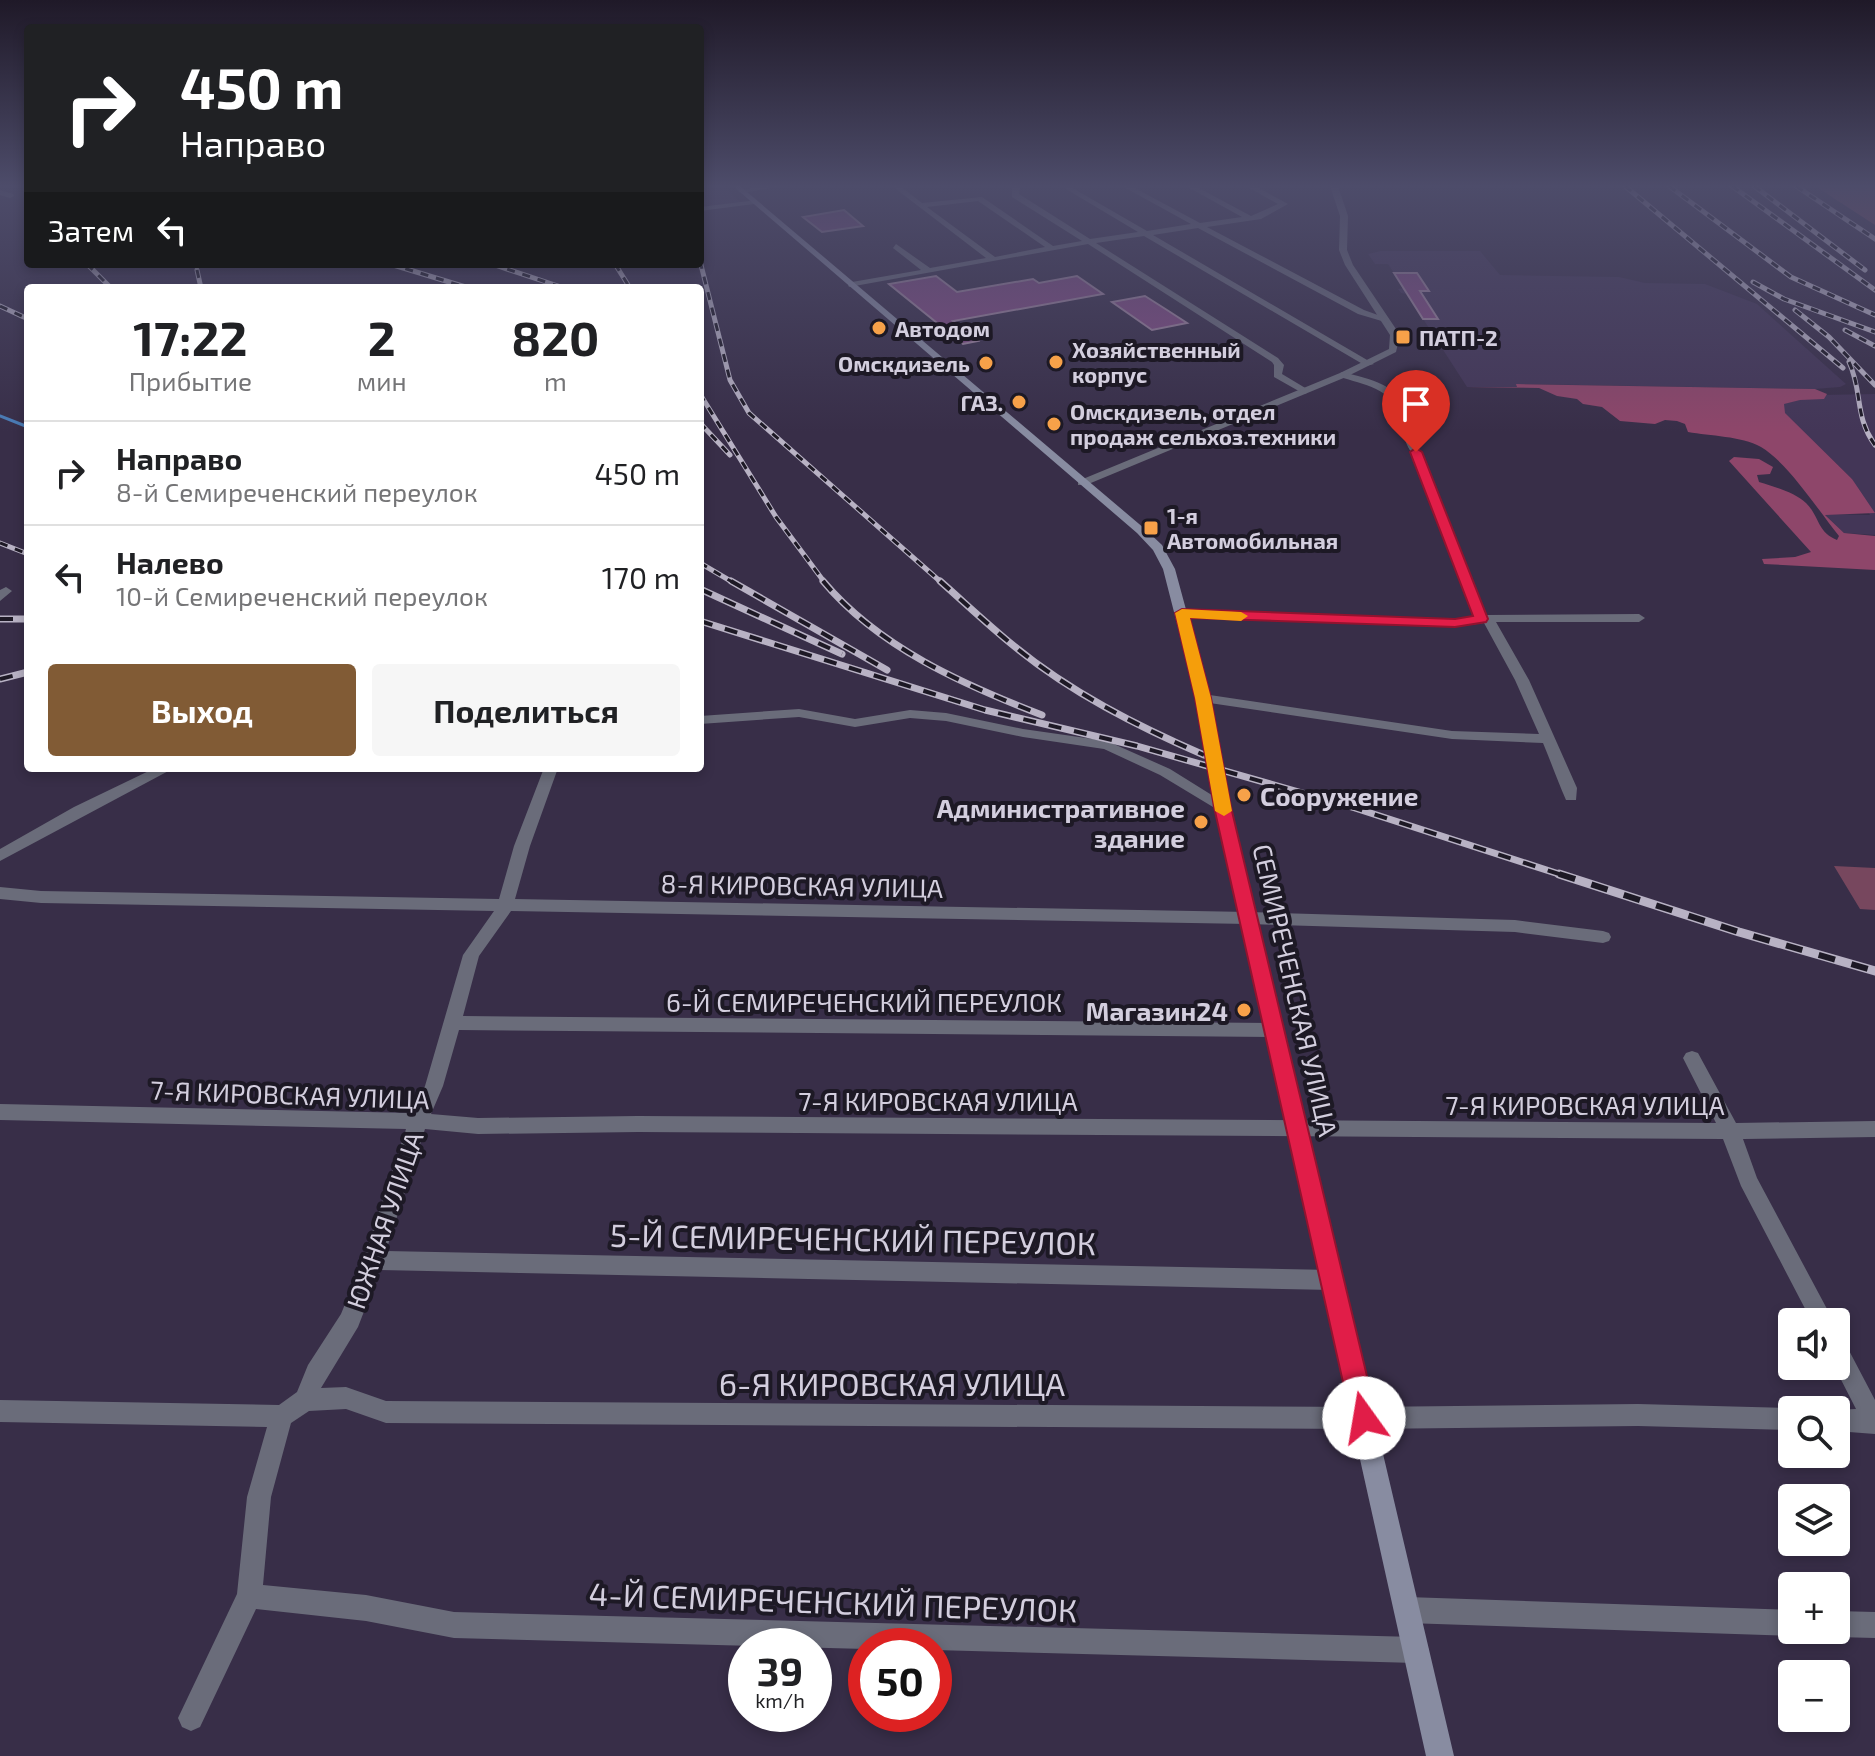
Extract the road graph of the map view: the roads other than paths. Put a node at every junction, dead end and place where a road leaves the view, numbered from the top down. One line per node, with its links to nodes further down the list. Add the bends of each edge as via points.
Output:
1 (832, 268): 9 (main road, СЕМИРЕЧЕНСКАЯ УЛИЦА)
2 (924, 268): 8 (street)
3 (951, 268): 8 (street)
4 (1129, 268): 13 (street, via 1275,360 1277,375)
5 (1204, 268): 11 (street)
6 (1279, 268): 10 (street, via 1361,312)
7 (1351, 268): 10 (street)
8 (929, 272): 9 (street)
9 (852, 285): 14 (main road, СЕМИРЕЧЕНСКАЯ УЛИЦА)
10 (1385, 319): 11 (street, via 1395,335 1393,350)
11 (1369, 364): 12 (street)
12 (1343, 375): 13 (street); 17 (street, via 1389,391 1401,402 1405,436)
13 (1304, 391): 14 (street)
14 (1082, 483): 15 (main road, СЕМИРЕЧЕНСКАЯ УЛИЦА, via 1158,548)
15 (1182, 613): 17 (street, via 1455,623); 18 (main road, СЕМИРЕЧЕНСКАЯ УЛИЦА)
16 (1639, 618): 17 (street)
17 (1485, 619): 20 (street, via 1522,680)
18 (1203, 698): 20 (street, via 1452,735); 24 (main road, СЕМИРЕЧЕНСКАЯ УЛИЦА)
19 (704, 720): 24 (street, via 799,713 855,723 910,714 946,717 1107,745)
20 (1548, 739): 23 (street)
21 (159, 772): 25 (street)
22 (550, 772): 27 (street, ЮЖНАЯ УЛИЦА)
23 (1571, 797)
24 (1223, 807): 28 (main road, СЕМИРЕЧЕНСКАЯ УЛИЦА)
25 (0, 856)
26 (0, 893): 27 (street, 8-Я КИРОВСКАЯ УЛИЦА)
27 (505, 907): 28 (street, 8-Я КИРОВСКАЯ УЛИЦА); 30 (street, ЮЖНАЯ УЛИЦА, via 471,955)
28 (1249, 918): 29 (street, 8-Я КИРОВСКАЯ УЛИЦА, via 1515,926); 31 (main road, СЕМИРЕЧЕНСКАЯ УЛИЦА)
29 (1603, 937)
30 (452, 1023): 31 (street, 6-Й СЕМИРЕЧЕНСКИЙ ПЕРЕУЛОК); 34 (street, ЮЖНАЯ УЛИЦА)
31 (1275, 1030): 35 (main road, СЕМИРЕЧЕНСКАЯ УЛИЦА)
32 (1692, 1058): 37 (street)
33 (0, 1112): 34 (street, 7-Я КИРОВСКАЯ УЛИЦА)
34 (418, 1121): 35 (street, 7-Я КИРОВСКАЯ УЛИЦА, via 478,1126); 38 (street, ЮЖНАЯ УЛИЦА)
35 (1298, 1129): 37 (street, 7-Я КИРОВСКАЯ УЛИЦА); 39 (main road, СЕМИРЕЧЕНСКАЯ УЛИЦА)
36 (1875, 1129): 37 (street, 7-Я КИРОВСКАЯ УЛИЦА)
37 (1730, 1131): 40 (street, via 1748,1180)
38 (373, 1260): 39 (street, 5-Й СЕМИРЕЧЕНСКИЙ ПЕРЕУЛОК); 42 (street, ЮЖНАЯ УЛИЦА, via 350,1320)
39 (1332, 1280): 45 (main road, СЕМИРЕЧЕНСКАЯ УЛИЦА)
40 (1816, 1308)
41 (1850, 1375): 48 (street)
42 (305, 1400): 44 (street); 45 (street, 6-Я КИРОВСКАЯ УЛИЦА, via 346,1398 386,1412)
43 (0, 1411): 44 (street)
44 (282, 1416): 49 (street, via 259,1497)
45 (1364, 1418): 46 (street, 6-Я КИРОВСКАЯ УЛИЦА); 50 (main road, СЕМИРЕЧЕНСКАЯ УЛИЦА)
46 (1778, 1419)
47 (1850, 1421): 48 (street)
48 (1875, 1422)
49 (249, 1596): 54 (street, 4-Й СЕМИРЕЧЕНСКИЙ ПЕРЕУЛОК, via 366,1608 454,1625); 55 (street)
50 (1407, 1610): 51 (street); 54 (main road, СЕМИРЕЧЕНСКАЯ УЛИЦА)
51 (1778, 1623)
52 (1850, 1624): 53 (street)
53 (1875, 1625)
54 (1416, 1650): 56 (main road, СЕМИРЕЧЕНСКАЯ УЛИЦА)
55 (191, 1718)
56 (1440, 1756)

